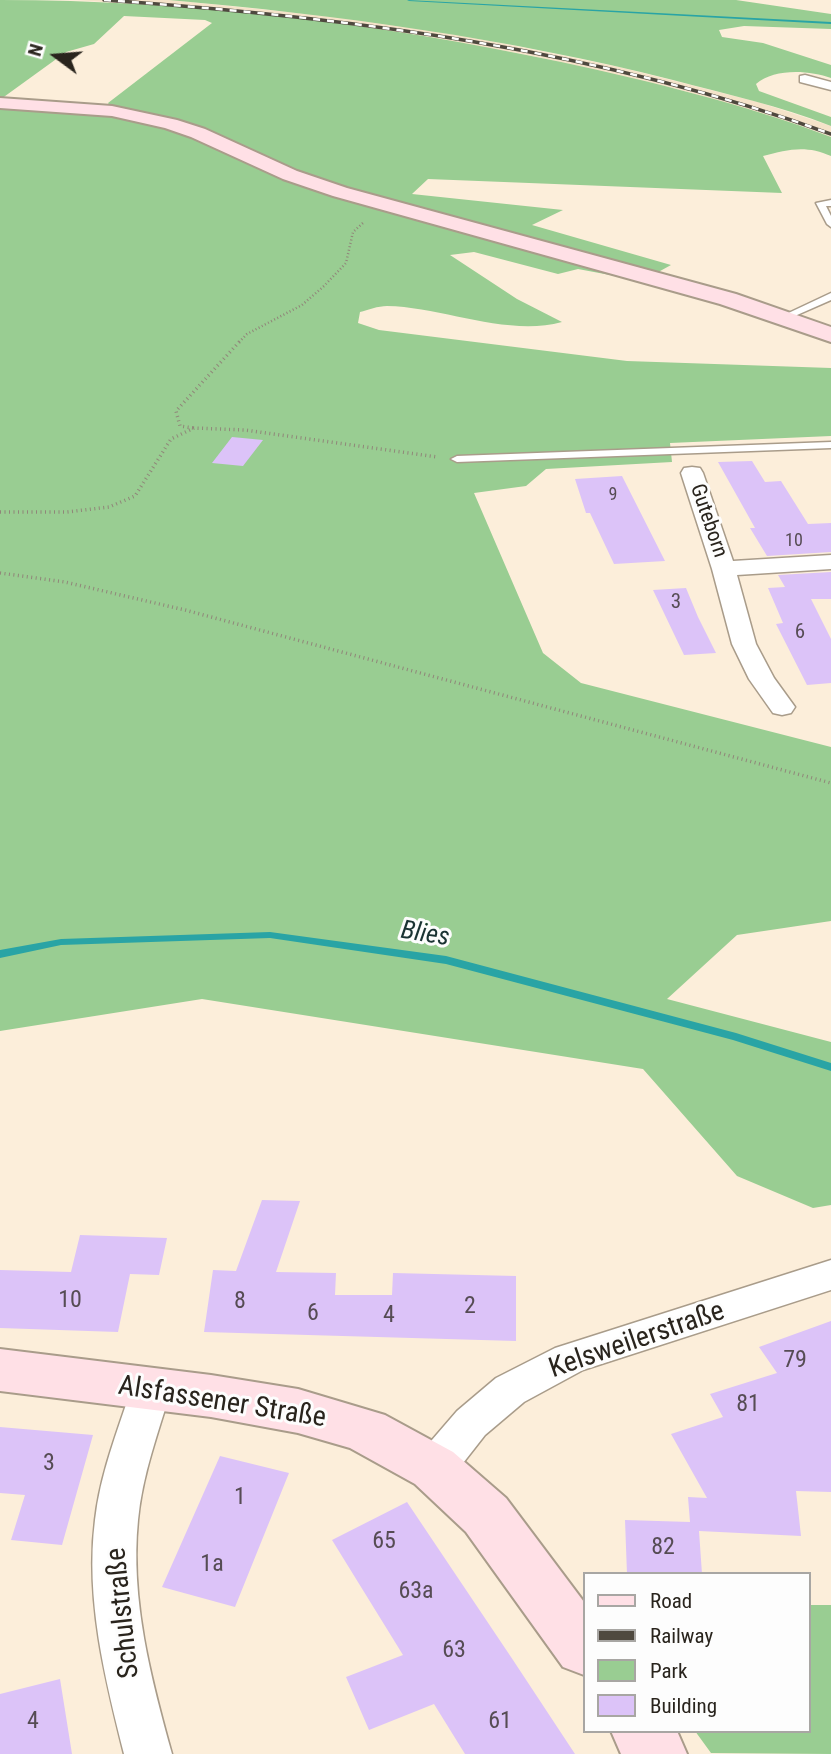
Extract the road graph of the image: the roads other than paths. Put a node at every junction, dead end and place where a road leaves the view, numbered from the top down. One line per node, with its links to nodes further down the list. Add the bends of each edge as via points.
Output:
1 (805, 79): 2 (street)
2 (831, 86)
3 (0, 103): 7 (main road, via 112,111 170,124 290,175)
4 (831, 203): 5 (lane, via 820,203)
5 (831, 224)
6 (831, 296): 7 (lane)
7 (785, 317): 8 (main road)
8 (831, 335)
9 (831, 445): 10 (lane)
10 (457, 459)
11 (692, 473): 13 (street, Guteborn)
12 (831, 562): 13 (street, Guteborn)
13 (724, 569): 14 (street, Guteborn, via 744,644)
14 (782, 706)
15 (831, 1275): 18 (street, Kelsweilerstraße, via 569,1359 510,1390 471,1423)
16 (0, 1370): 17 (main road, Alsfassener Straße)
17 (151, 1390): 18 (main road, Alsfassener Straße, via 298,1411 366,1431); 21 (street, Schulstraße, via 130,1460 115,1535 126,1665)
18 (434, 1468): 19 (main road, Alsfassener Straße, via 486,1516)
19 (582, 1644)
20 (641, 1733): 22 (main road)
21 (148, 1754)
22 (656, 1754)

